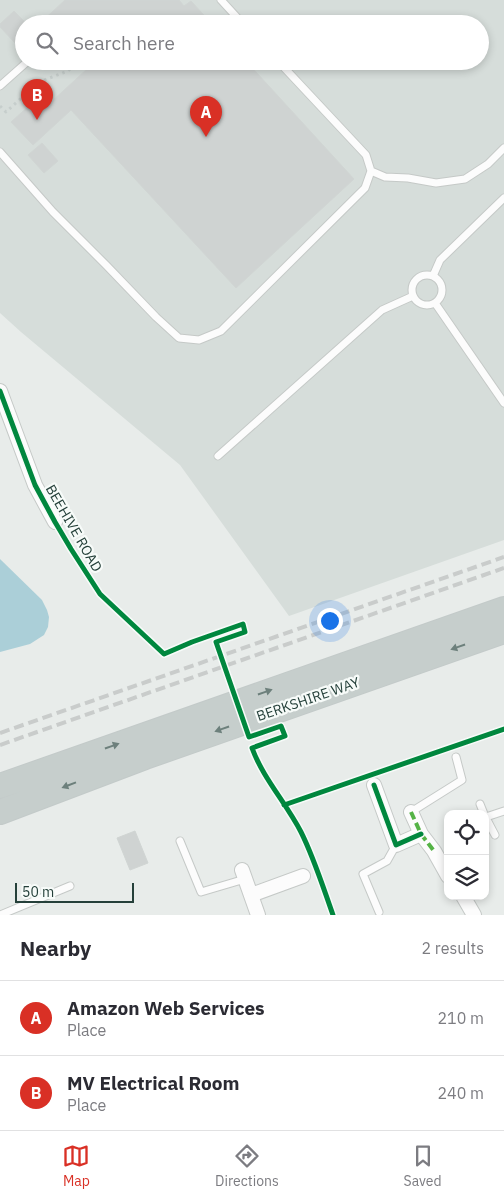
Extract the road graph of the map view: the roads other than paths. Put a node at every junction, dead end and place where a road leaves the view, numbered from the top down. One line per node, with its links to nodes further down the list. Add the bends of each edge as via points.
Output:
1 (221, 0): 2 (lane)
2 (235, 15)
3 (18, 70): 5 (lane)
4 (286, 70): 8 (lane, via 366,155)
5 (0, 86)
6 (504, 148): 8 (lane, via 465,180 436,183)
7 (0, 152): 8 (lane, via 53,212 156,317 179,338 199,340 221,331 365,188)
8 (371, 172)
9 (504, 198): 10 (lane, via 440,260)
10 (433, 276): 11 (lane, via 418,277 412,286); 12 (lane, via 442,290)
11 (412, 296): 12 (lane, via 425,306); 15 (lane, via 382,310)
12 (435, 303): 14 (lane)
13 (0, 391): 16 (street, BEEHIVE ROAD, via 35,484)
14 (504, 403)
15 (218, 456)
16 (54, 522)
17 (504, 609): 21 (highway, BERKSHIRE WAY, one-way to 17)
18 (504, 631): 25 (highway, BERKSHIRE WAY, one-way to 25, via 145,757)
19 (456, 757): 26 (lane, via 462,780)
20 (374, 785): 32 (street)
21 (0, 786)
22 (480, 804): 23 (lane)
23 (483, 810)
24 (504, 811): 27 (lane)
25 (0, 812)
26 (411, 812): 29 (street)
27 (489, 814)
28 (489, 823): 30 (lane)
29 (421, 834): 32 (street); 33 (street)
30 (495, 835)
31 (180, 841): 34 (lane, via 201,892)
32 (396, 844): 39 (lane, via 387,861 363,874)
33 (444, 869)
34 (244, 874): 37 (street)
35 (303, 876): 37 (street)
36 (70, 886): 40 (lane)
37 (251, 895): 41 (street)
38 (466, 900): 42 (street)
39 (379, 912)
40 (0, 915)
41 (258, 915)
42 (474, 915)

